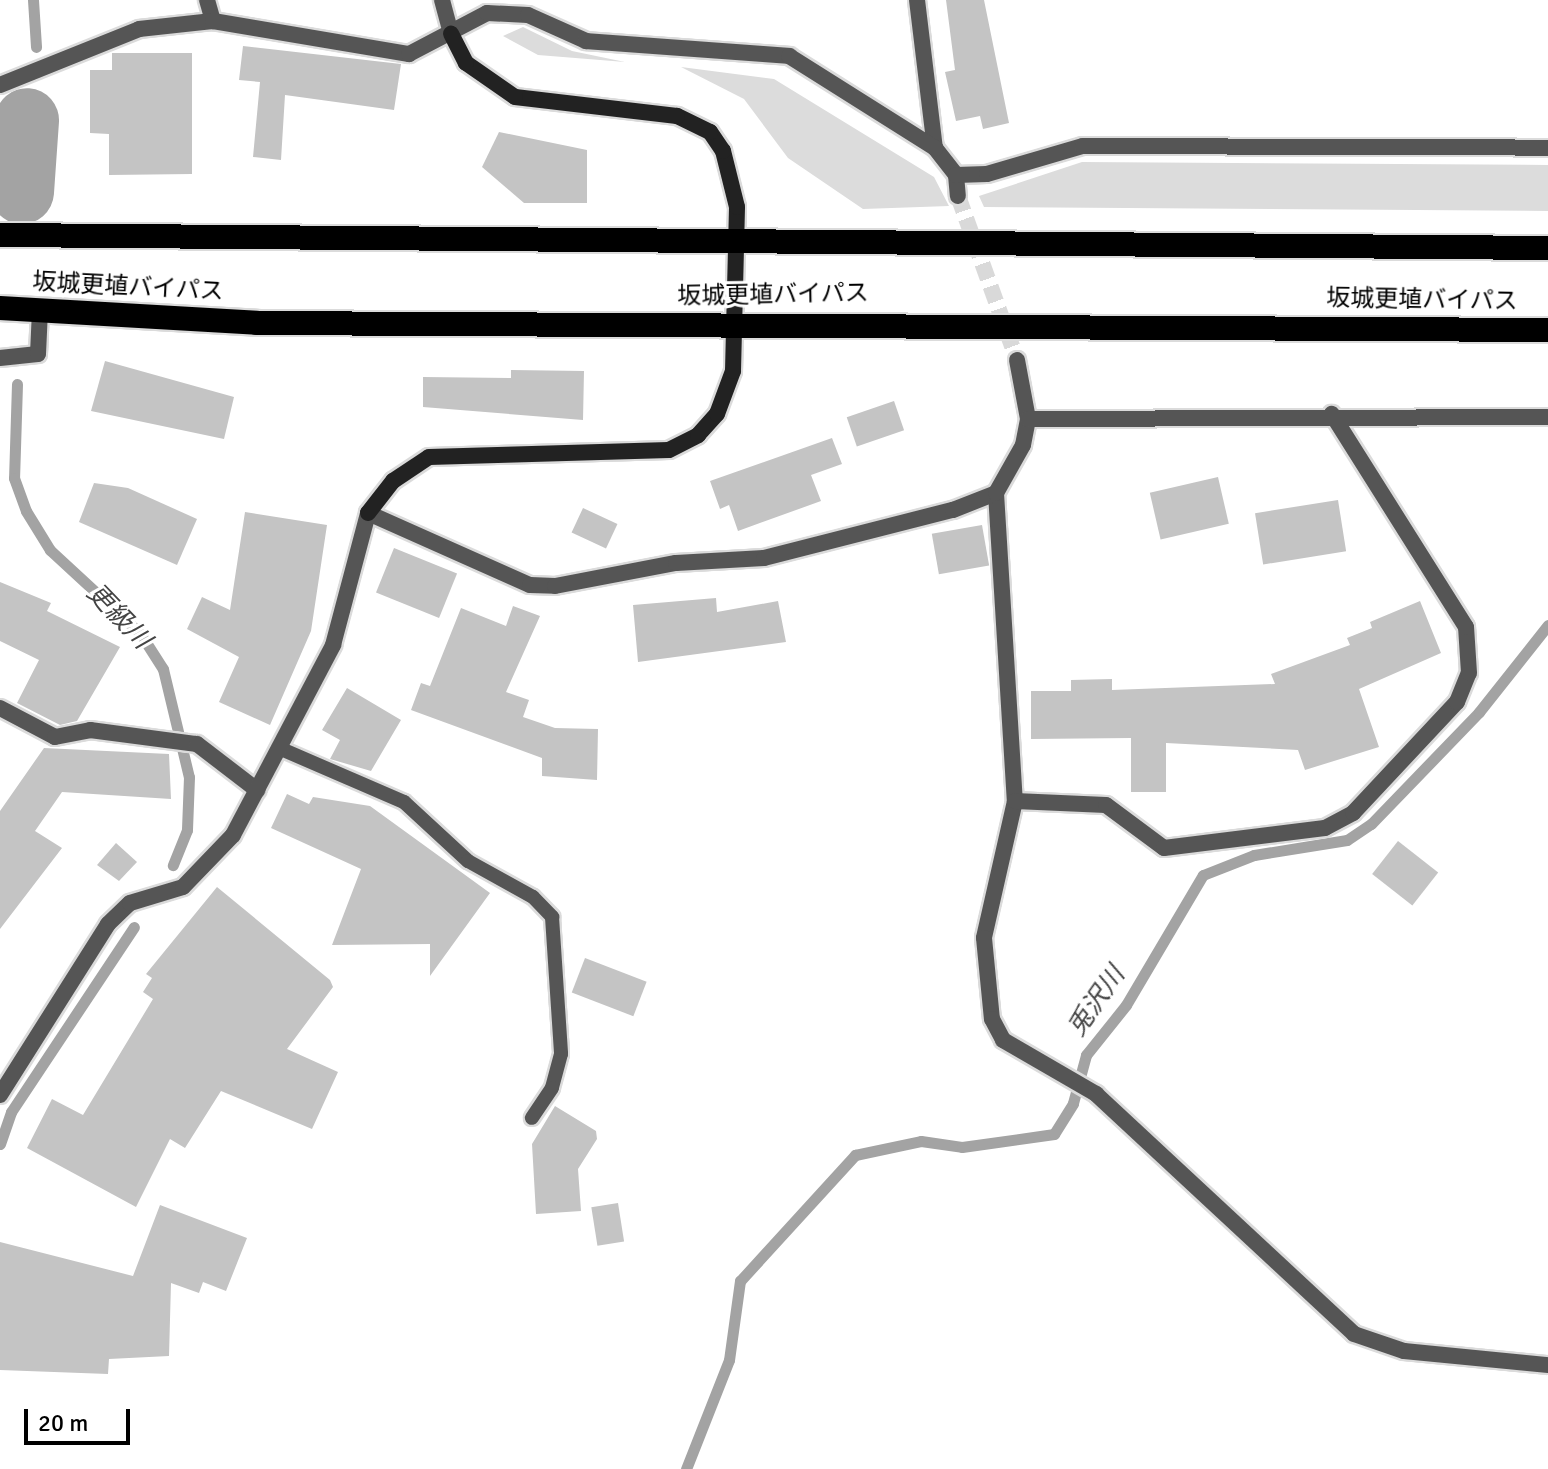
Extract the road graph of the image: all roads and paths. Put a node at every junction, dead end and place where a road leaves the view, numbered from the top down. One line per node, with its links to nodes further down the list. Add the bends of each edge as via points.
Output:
1 (207, 0): 4 (street)
2 (442, 0): 5 (street)
3 (917, 0): 7 (street)
4 (213, 21): 5 (street, via 409,54); 6 (street, via 139,29)
5 (451, 34): 7 (street, via 487,13 528,15 586,41 789,56); 12 (street, via 466,63 515,97 677,116 710,132 734,188)
6 (0, 85)
7 (935, 148): 9 (street)
8 (1548, 148): 9 (street, via 1083,146 987,174)
9 (956, 175): 10 (street)
10 (958, 196)
11 (0, 235): 12 (highway, 坂城更埴バイパス)
12 (736, 243): 13 (highway, 坂城更埴バイパス); 16 (street)
13 (1548, 248)
14 (0, 308): 15 (highway, 坂城更埴バイパス)
15 (40, 310): 16 (highway, 坂城更埴バイパス, via 257,323); 18 (street, via 38,354)
16 (735, 321): 17 (highway, 坂城更埴バイパス); 24 (street, via 728,394 698,435 669,450 628,457 429,457 393,481)
17 (1548, 330)
18 (0, 358)
19 (1017, 360): 22 (street)
20 (1332, 414): 21 (street); 22 (street); 28 (street, via 1466,627 1469,673 1457,702 1353,813 1325,828 1164,848 1106,805)
21 (1548, 417)
22 (1028, 419): 23 (street, via 1023,445)
23 (996, 493): 24 (street, via 876,533 764,558 676,563 555,586 530,585); 28 (street)
24 (368, 513): 26 (street, via 333,645)
25 (0, 708): 27 (street, via 55,737 90,730 197,744)
26 (279, 748): 27 (street); 30 (lane, via 404,802 468,861 504,880 552,917 559,947 561,1054)
27 (257, 790): 29 (street, via 210,865 183,887 130,903 108,924)
28 (1015, 801): 31 (street, via 984,938 992,1019 1003,1040 1091,1091 1354,1334 1404,1351)
29 (0, 1095)
30 (532, 1118)
31 (1548, 1365)

